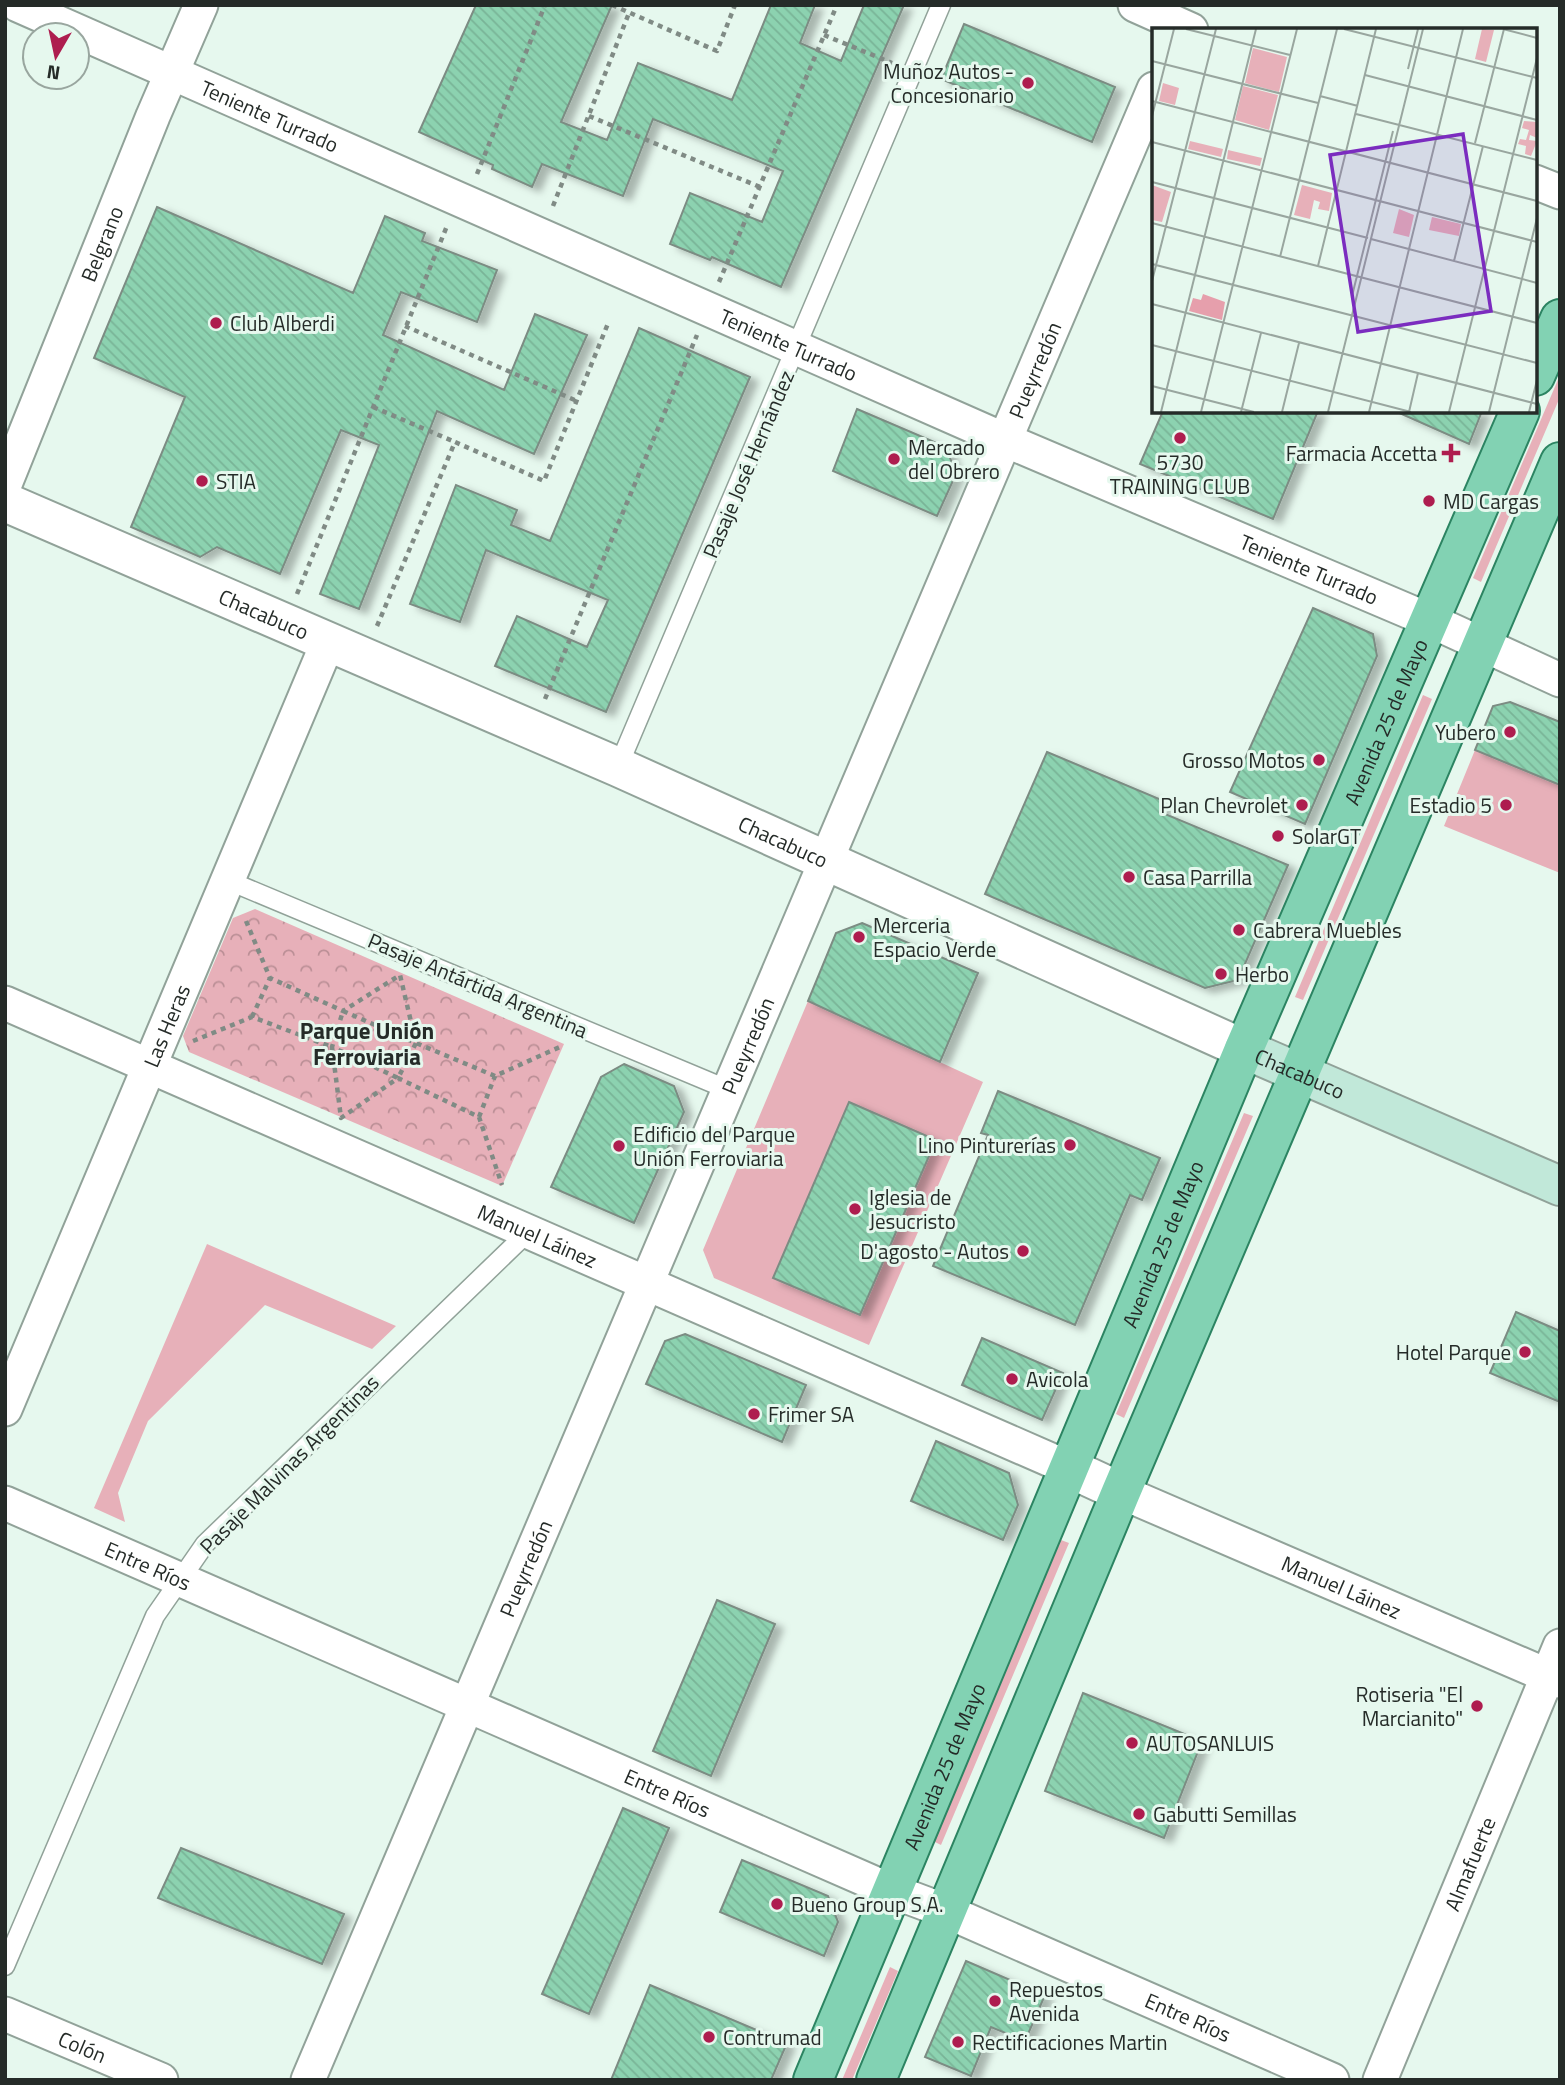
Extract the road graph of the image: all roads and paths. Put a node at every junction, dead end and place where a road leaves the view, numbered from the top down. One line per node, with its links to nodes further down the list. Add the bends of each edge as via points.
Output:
1 (18, 5): 13 (street, Teniente Turrado)
2 (201, 5): 13 (street, Belgrano)
3 (545, 5): 16 (path)
4 (612, 5): 9 (path)
5 (735, 5): 9 (path, via 717,51)
6 (837, 5): 11 (path)
7 (941, 5): 27 (lane, Pasaje José Hernández)
8 (1135, 5): 10 (street)
9 (629, 13): 15 (path)
10 (1184, 22)
11 (824, 35): 12 (path); 18 (path)
12 (893, 63)
13 (172, 76): 27 (street, Teniente Turrado); 35 (street, Belgrano)
14 (1152, 94): 32 (street, Pueyrredón)
15 (589, 116): 18 (path); 20 (path)
16 (476, 178)
17 (1537, 183): 19 (street)
18 (760, 187): 22 (path)
19 (1560, 192)
20 (551, 211)
21 (447, 226): 25 (path)
22 (719, 283)
23 (1560, 320): 28 (main road)
24 (610, 321): 29 (path)
25 (405, 325): 29 (path); 30 (path)
26 (698, 332): 43 (path)
27 (797, 348): 32 (street, Teniente Turrado); 44 (lane, Pasaje José Hernández)
28 (1537, 372)
29 (577, 401): 33 (path, via 544,481)
30 (373, 407): 33 (path); 37 (path)
31 (1519, 413): 38 (main road, Avenida 25 de Mayo)
32 (1005, 440): 38 (street, Teniente Turrado); 45 (street, Pueyrredón)
33 (455, 442): 39 (path)
34 (1560, 462): 41 (main road)
35 (5, 484)
36 (5, 502): 40 (street, Chacabuco)
37 (295, 598)
38 (1429, 620): 41 (street, Teniente Turrado); 56 (main road, Avenida 25 de Mayo)
39 (374, 633)
40 (328, 642): 44 (street, Chacabuco); 46 (street, Las Heras)
41 (1483, 646): 42 (street, Teniente Turrado); 58 (main road)
42 (1560, 680)
43 (542, 706)
44 (618, 767): 45 (street, Chacabuco)
45 (826, 863): 56 (street, Chacabuco); 61 (street, Pueyrredón)
46 (227, 880): 57 (street, Las Heras); 61 (lane, Pasaje Antártida Argentina)
47 (243, 913): 48 (path)
48 (270, 978): 50 (path); 51 (path)
49 (5, 1003): 57 (street, Manuel Láinez)
50 (343, 1012): 52 (path); 52 (path, via 400,975); 55 (path)
51 (252, 1017): 53 (path); 55 (path)
52 (416, 1043): 59 (path); 60 (path)
53 (185, 1044)
54 (564, 1044): 59 (path)
55 (332, 1047): 60 (path); 60 (path, via 341,1118)
56 (1244, 1049): 58 (main road, Chacabuco); 68 (main road, Avenida 25 de Mayo)
57 (149, 1066): 65 (street, Manuel Láinez); 67 (street, Las Heras)
58 (1300, 1075): 64 (main road, Chacabuco); 69 (main road)
59 (495, 1076): 62 (path)
60 (398, 1077): 62 (path)
61 (729, 1090): 66 (street, Pueyrredón)
62 (479, 1117): 63 (path)
63 (502, 1186)
64 (1560, 1186)
65 (527, 1233): 66 (street, Manuel Láinez); 71 (lane, Pasaje Malvinas Argentinas, via 205,1544)
66 (645, 1284): 68 (street, Manuel Láinez); 73 (street, Pueyrredón)
67 (5, 1409)
68 (1069, 1468): 69 (street); 74 (main road, Avenida 25 de Mayo)
69 (1121, 1492): 72 (street, Manuel Láinez); 75 (main road)
70 (5, 1503): 71 (street, Entre Ríos)
71 (179, 1577): 73 (street, Entre Ríos); 76 (lane, Pasaje Malvinas Argentinas, via 155,1616)
72 (1556, 1668): 83 (street, Almafuerte)
73 (467, 1705): 74 (street, Entre Ríos); 79 (street, Pueyrredón)
74 (892, 1891): 75 (street, Entre Ríos); 80 (main road, Avenida 25 de Mayo)
75 (948, 1912): 81 (main road); 82 (street, Entre Ríos)
76 (5, 1966)
77 (5, 2014): 78 (street, Colón)
78 (161, 2080)
79 (308, 2080)
80 (813, 2080)
81 (876, 2080)
82 (1332, 2080)
83 (1380, 2080)

